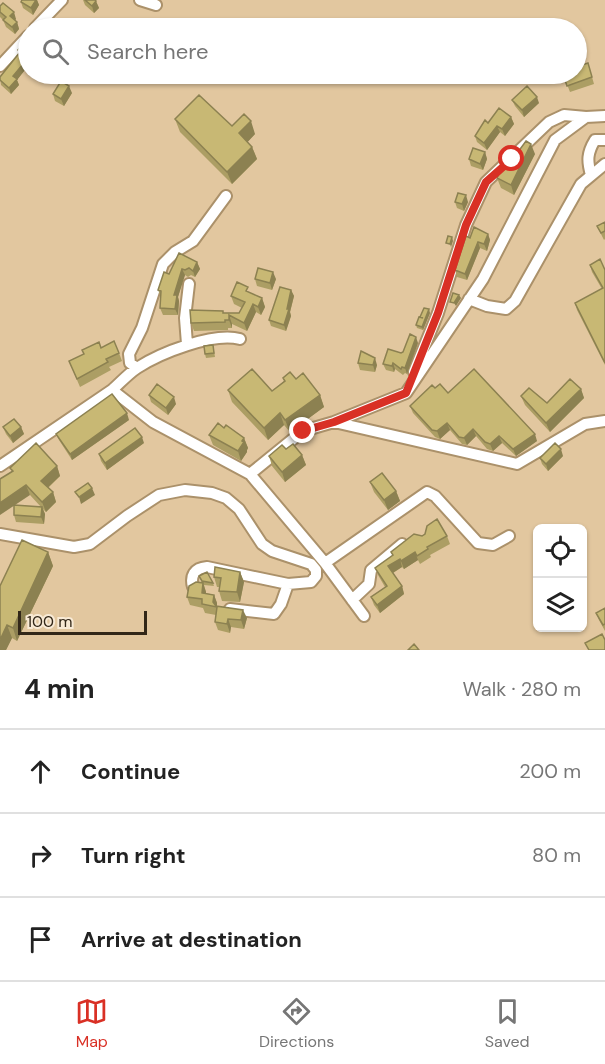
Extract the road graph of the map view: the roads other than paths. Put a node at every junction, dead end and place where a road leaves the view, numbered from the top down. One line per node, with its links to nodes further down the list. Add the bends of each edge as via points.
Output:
1 (63, 0): 4 (street)
2 (140, 0): 3 (street)
3 (156, 5)
4 (45, 18)
5 (18, 47): 6 (street)
6 (0, 66)
7 (605, 116): 8 (street)
8 (586, 117): 14 (street, via 555,140); 19 (street, via 564,115 549,122 486,182 466,225 438,313)
9 (605, 140): 11 (street, via 596,140 589,151)
10 (605, 164): 11 (street)
11 (591, 175): 14 (street, via 581,184 515,301 506,309)
12 (226, 196): 17 (street, via 193,241 163,264 129,354 130,363)
13 (189, 284): 16 (street)
14 (469, 299): 19 (street)
15 (240, 339): 16 (street, via 228,336)
16 (187, 344): 17 (street)
17 (137, 368): 18 (street)
18 (112, 390): 22 (street); 23 (street, via 153,422)
19 (406, 393): 21 (street)
20 (605, 421): 21 (street, via 585,424 517,464)
21 (334, 422): 23 (street, via 303,431)
22 (0, 466)
23 (250, 474): 27 (street)
24 (0, 534): 28 (street, via 74,547 90,544 159,495 185,490 212,493 239,509 262,544 311,564 316,570 311,582)
25 (509, 536): 27 (street, via 493,546 478,543 427,492)
26 (408, 540): 30 (street, via 371,570 369,584)
27 (325, 563): 30 (street)
28 (288, 584): 29 (street, via 207,567 194,572); 31 (street, via 274,614)
29 (193, 587)
30 (352, 600): 32 (street)
31 (223, 608)
32 (364, 616)

